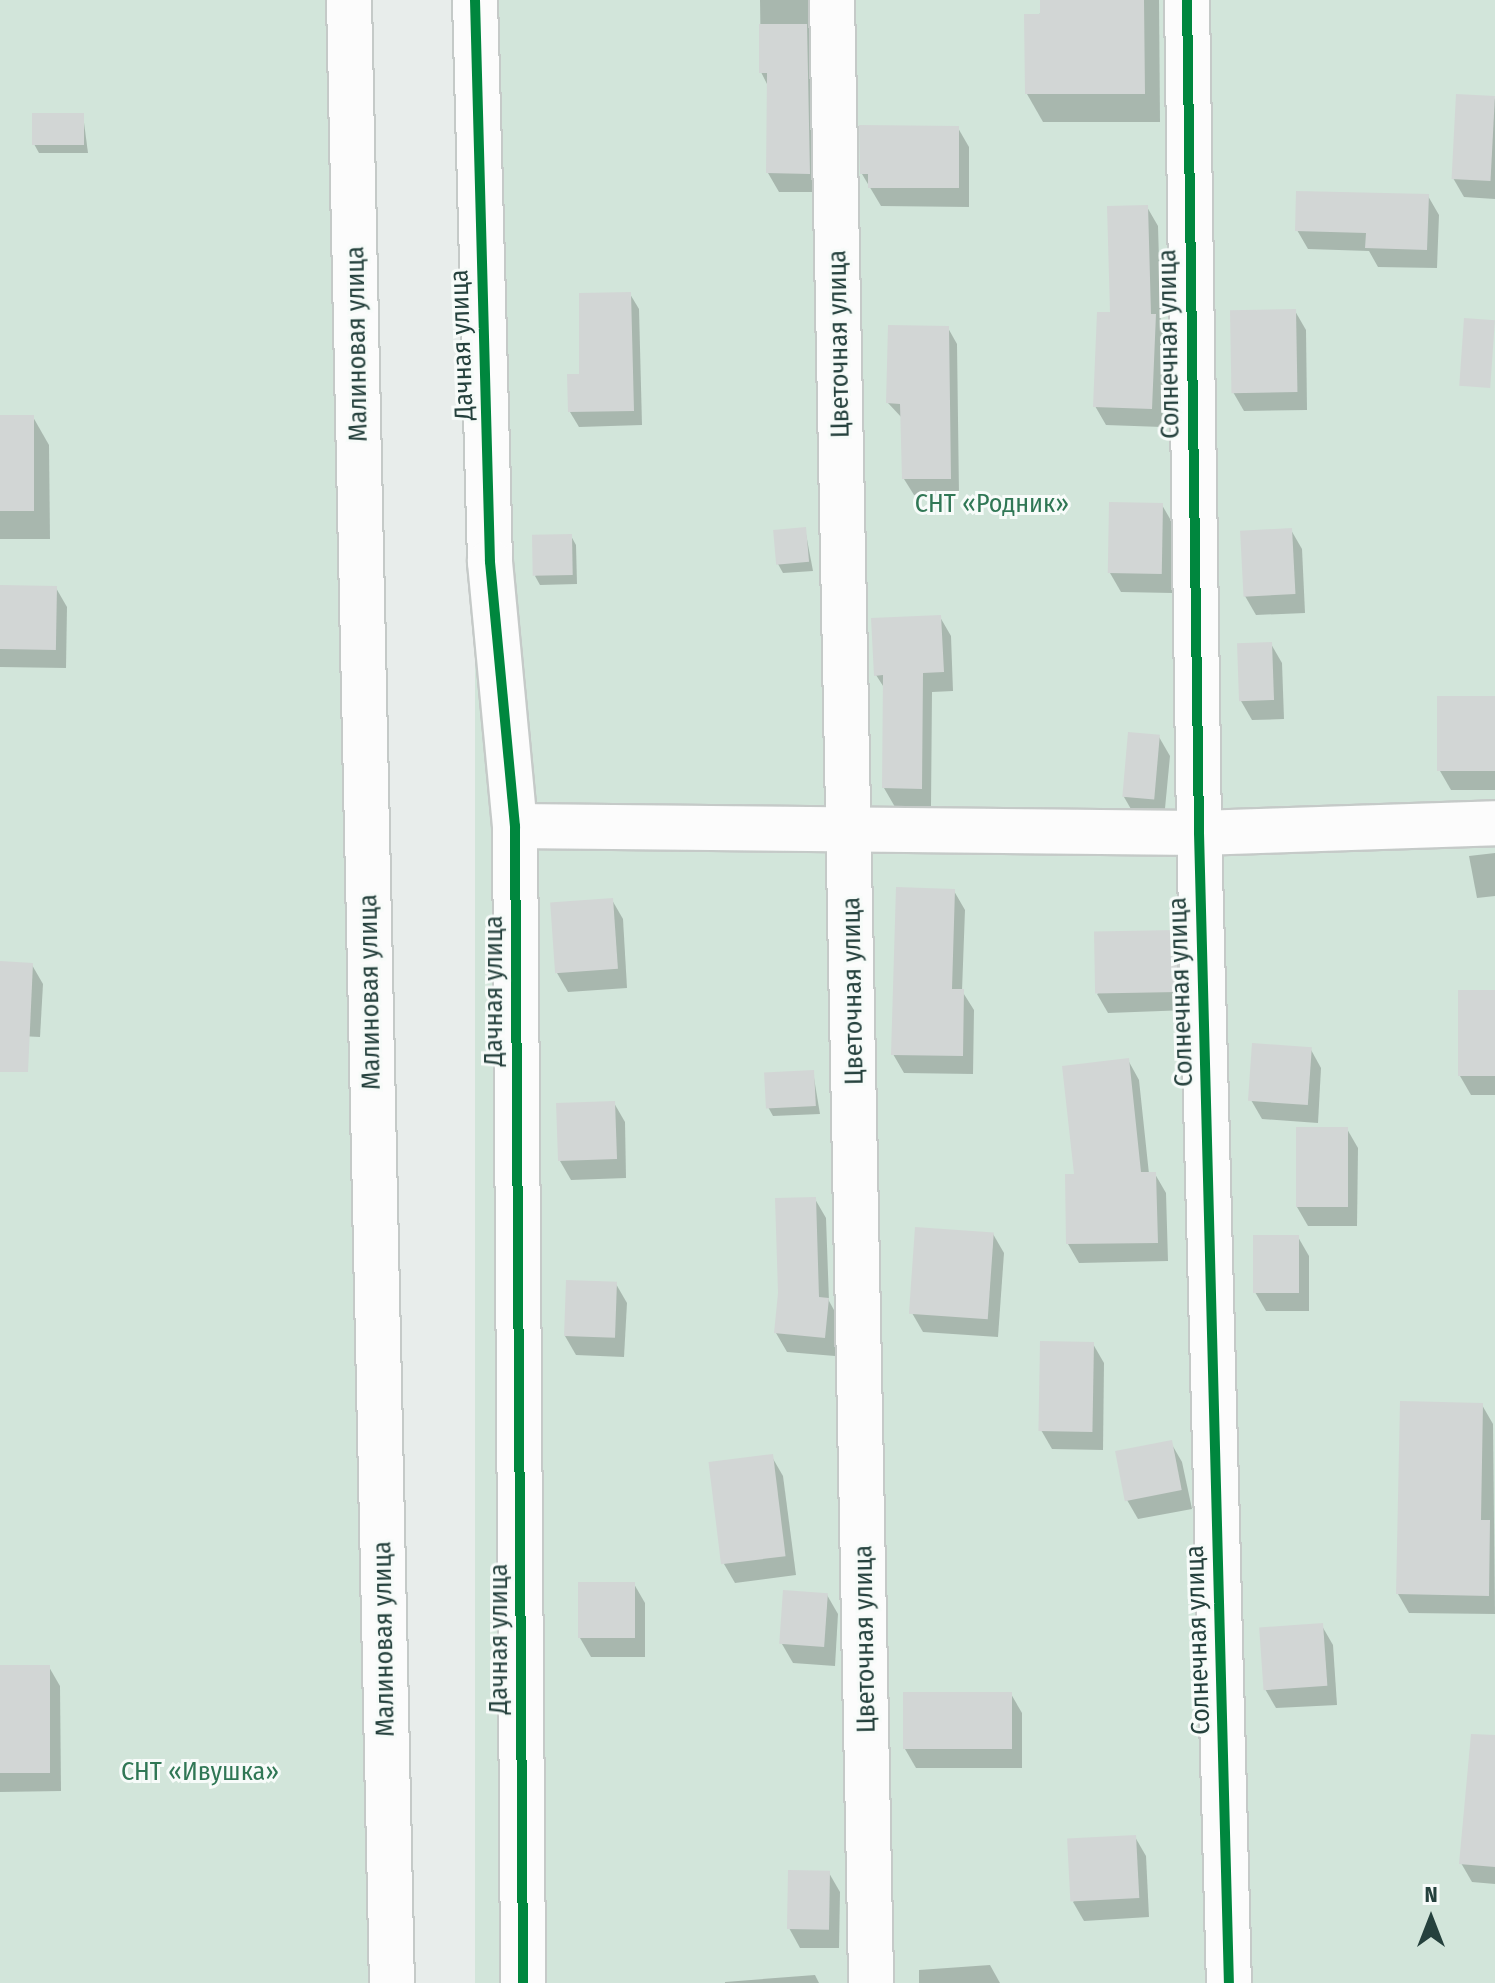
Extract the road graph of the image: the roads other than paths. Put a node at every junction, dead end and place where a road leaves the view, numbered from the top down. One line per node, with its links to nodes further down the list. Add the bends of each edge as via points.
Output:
1 (349, 0): 9 (street, Малиновая улица)
2 (475, 0): 6 (street, Дачная улица, via 490,562)
3 (832, 0): 7 (street, Цветочная улица)
4 (1187, 0): 8 (street, Солнечная улица)
5 (1495, 823): 8 (street)
6 (515, 826): 7 (street); 10 (street, Дачная улица)
7 (851, 831): 8 (street); 11 (street, Цветочная улица)
8 (1199, 833): 12 (street, Солнечная улица)
9 (392, 1983)
10 (523, 1983)
11 (871, 1983)
12 (1229, 1983)

